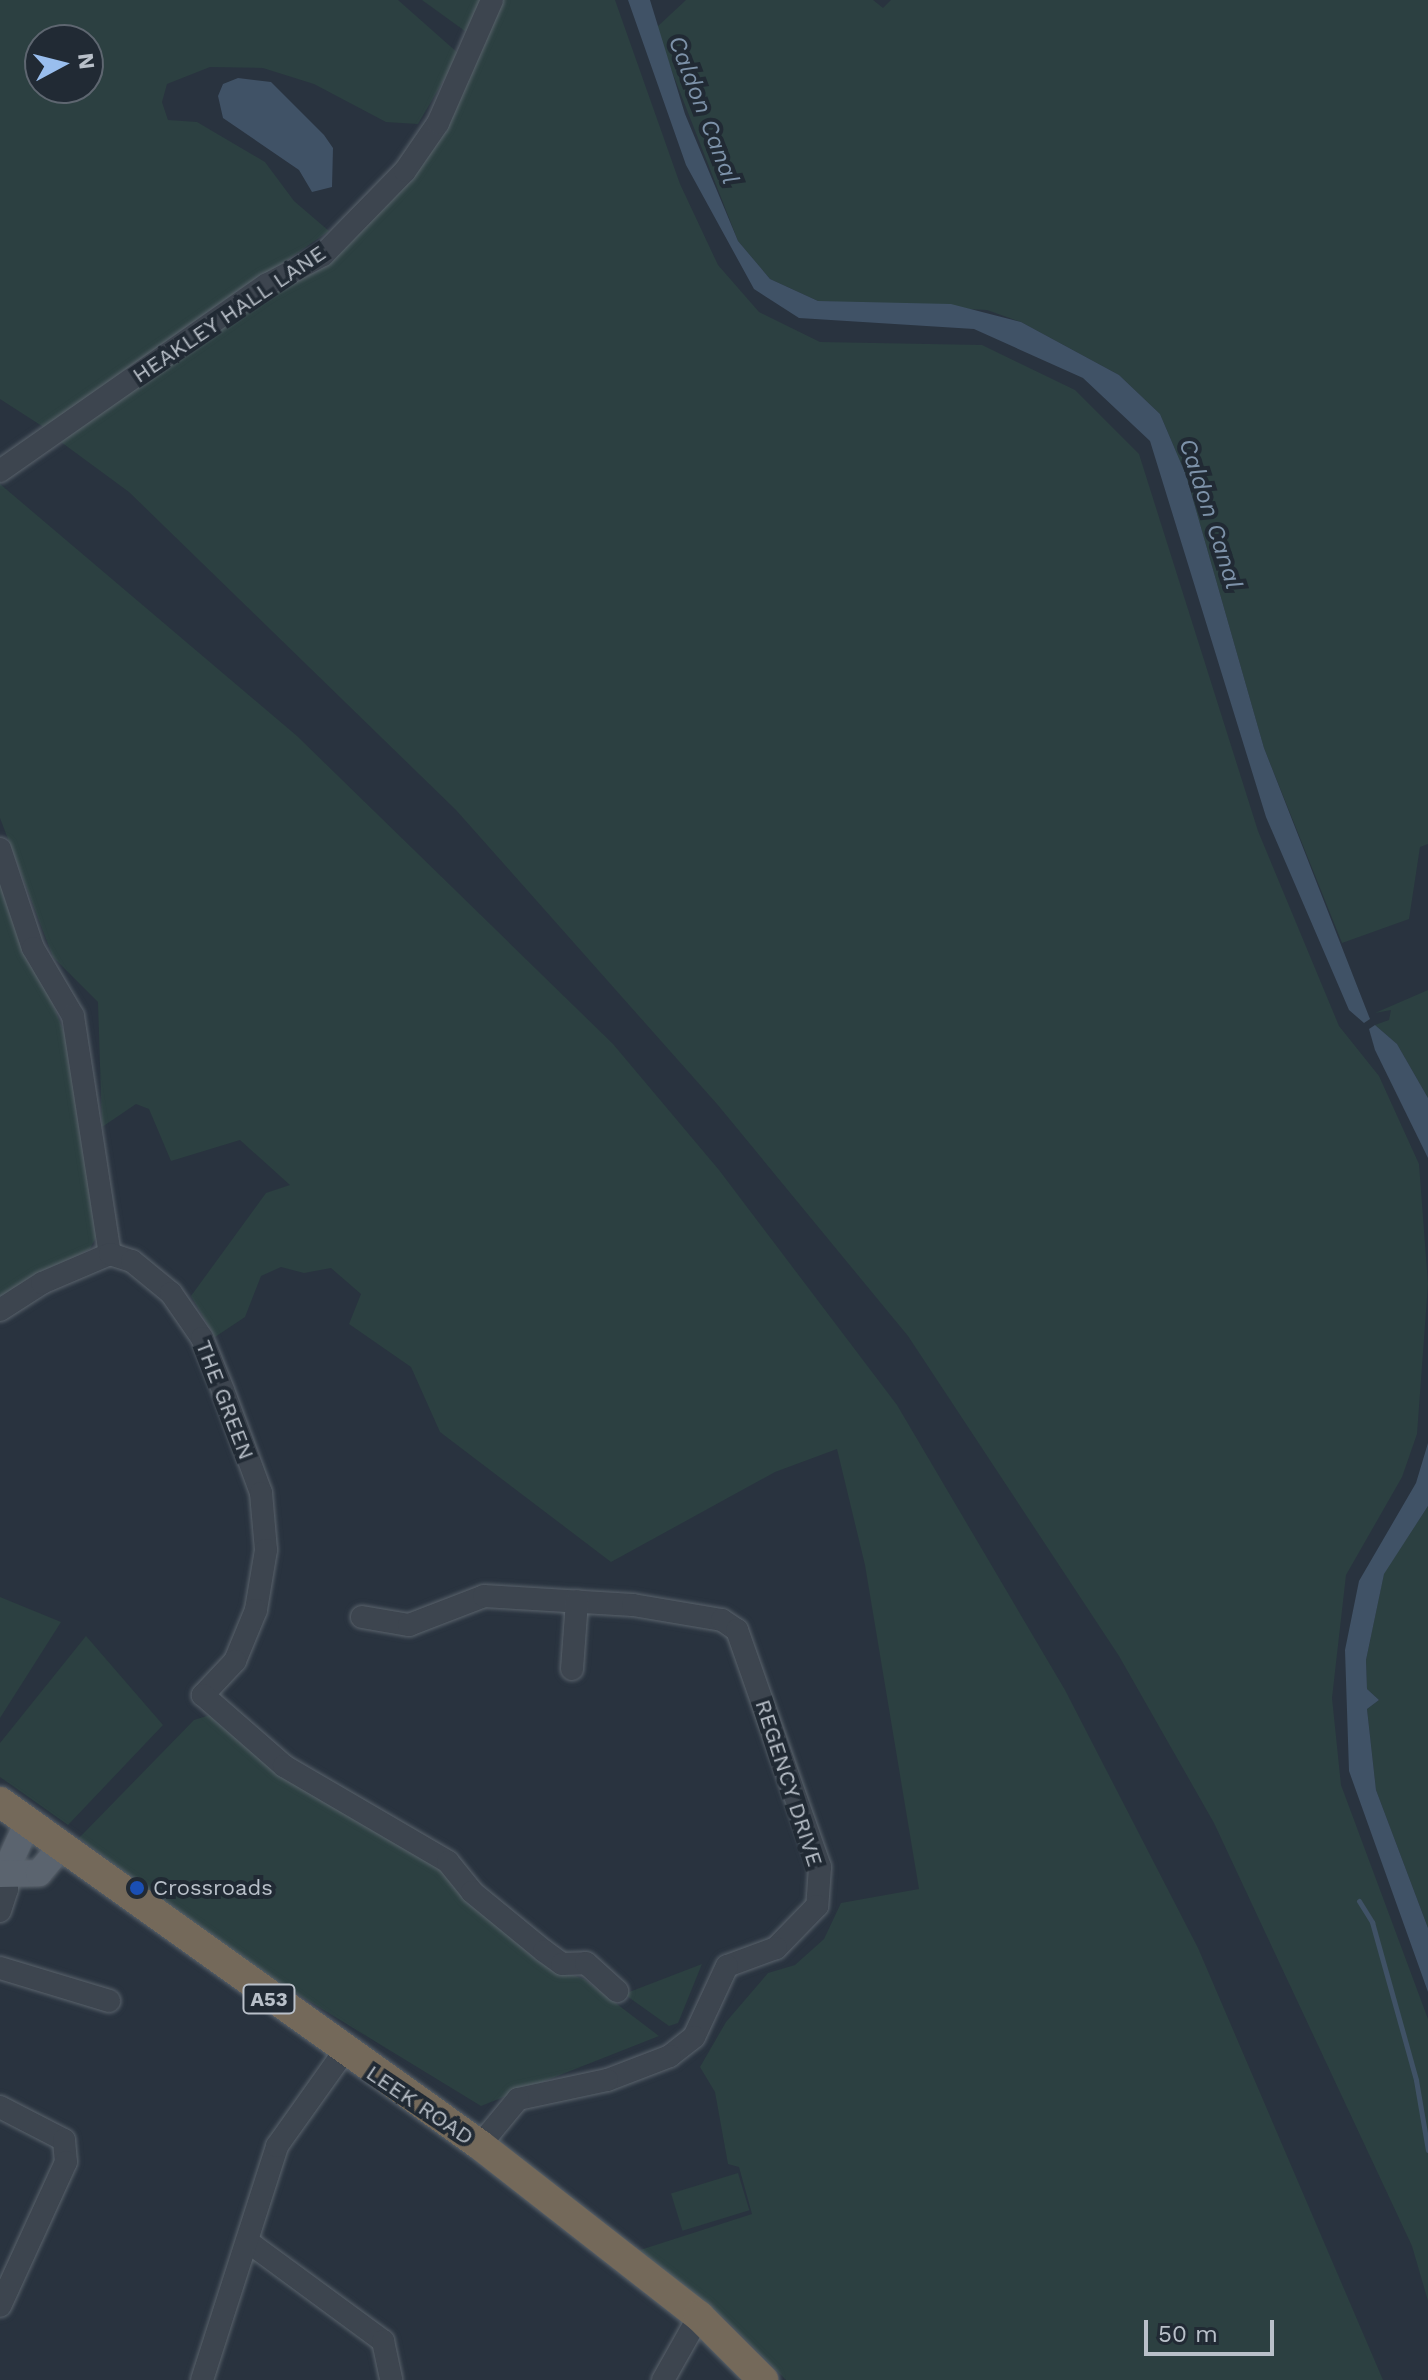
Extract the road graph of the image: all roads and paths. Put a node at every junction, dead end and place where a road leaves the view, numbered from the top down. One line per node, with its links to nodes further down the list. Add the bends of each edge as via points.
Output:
1 (492, 0): 2 (street, HEAKLEY HALL LANE, via 438,123 405,171 323,255 266,285)
2 (0, 471)
3 (0, 849): 4 (street, via 33,948 73,1016)
4 (110, 1254): 5 (street, via 42,1283); 15 (street, THE GREEN, via 132,1261 171,1293 202,1338 261,1493 266,1550 256,1610 235,1661 203,1695 284,1766 448,1862 472,1892 544,1951 562,1964 586,1963)
5 (0, 1310)
6 (577, 1601): 7 (street, REGENCY DRIVE, via 464,1599 395,1627); 8 (street); 19 (street, REGENCY DRIVE, via 722,1620 737,1630 820,1867 817,1906 776,1948 727,1966 694,2037 670,2056 607,2080 518,2099)
7 (362, 1617)
8 (572, 1669)
9 (0, 1802): 10 (highway, A53)
10 (28, 1822): 11 (highway, A53); 12 (main road)
11 (62, 1846): 12 (main road, via 39,1873 19,1879); 17 (highway, LEEK ROAD / A53)
12 (2, 1875): 13 (street, via 7,1889)
13 (0, 1911)
14 (0, 1968): 16 (street)
15 (617, 1991)
16 (109, 2001)
17 (343, 2053): 19 (highway, LEEK ROAD / A53); 20 (street, via 277,2146)
18 (0, 2107): 21 (street, via 64,2140 66,2162)
19 (480, 2145): 22 (highway, LEEK ROAD / A53)
20 (247, 2241): 23 (street); 24 (street, via 383,2341)
21 (0, 2306)
22 (699, 2316): 25 (street); 26 (highway, LEEK ROAD / A53)
23 (202, 2380)
24 (391, 2380)
25 (663, 2380)
26 (763, 2380)

